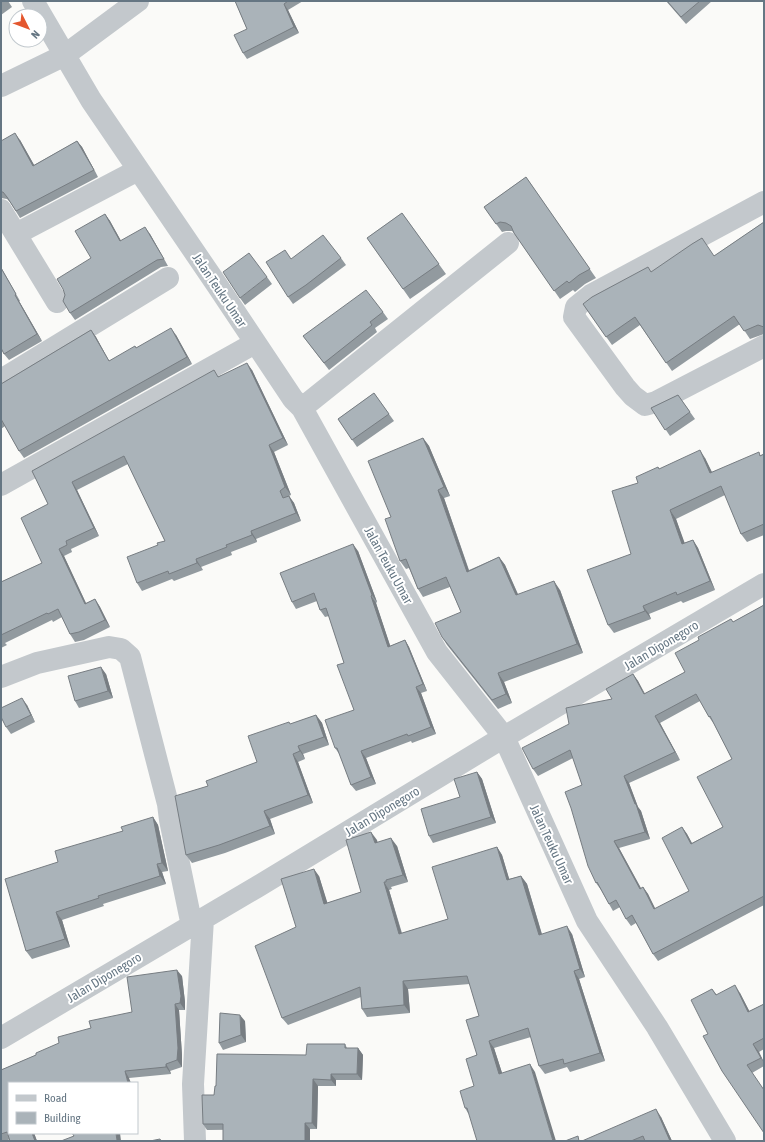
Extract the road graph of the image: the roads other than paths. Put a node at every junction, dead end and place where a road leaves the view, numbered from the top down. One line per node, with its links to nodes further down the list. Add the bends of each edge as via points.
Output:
1 (33, 1): 3 (street, Jalan Teuku Umar)
2 (138, 1): 3 (street)
3 (65, 55): 4 (street); 5 (street, Jalan Teuku Umar, via 91,100)
4 (1, 86)
5 (138, 170): 8 (street); 12 (street, Jalan Teuku Umar)
6 (764, 202): 13 (street, via 591,295 576,307 574,317 632,396 645,405 656,402)
7 (1, 210): 8 (street)
8 (16, 234): 11 (street)
9 (508, 243): 15 (street)
10 (168, 278): 14 (street)
11 (57, 302)
12 (255, 343): 15 (street, Jalan Teuku Umar, via 293,399); 16 (street)
13 (764, 346)
14 (1, 380)
15 (302, 408): 19 (street, Jalan Teuku Umar, via 437,652)
16 (3, 479)
17 (764, 584): 19 (street, Jalan Diponegoro)
18 (1, 677): 20 (street, via 37,663 109,647 121,648 130,658)
19 (504, 738): 20 (street, Jalan Diponegoro); 23 (street, Jalan Teuku Umar, via 587,921 657,1027)
20 (197, 922): 21 (street, Jalan Diponegoro); 22 (street, via 193,1084)
21 (1, 1038)
22 (196, 1141)
23 (725, 1141)

